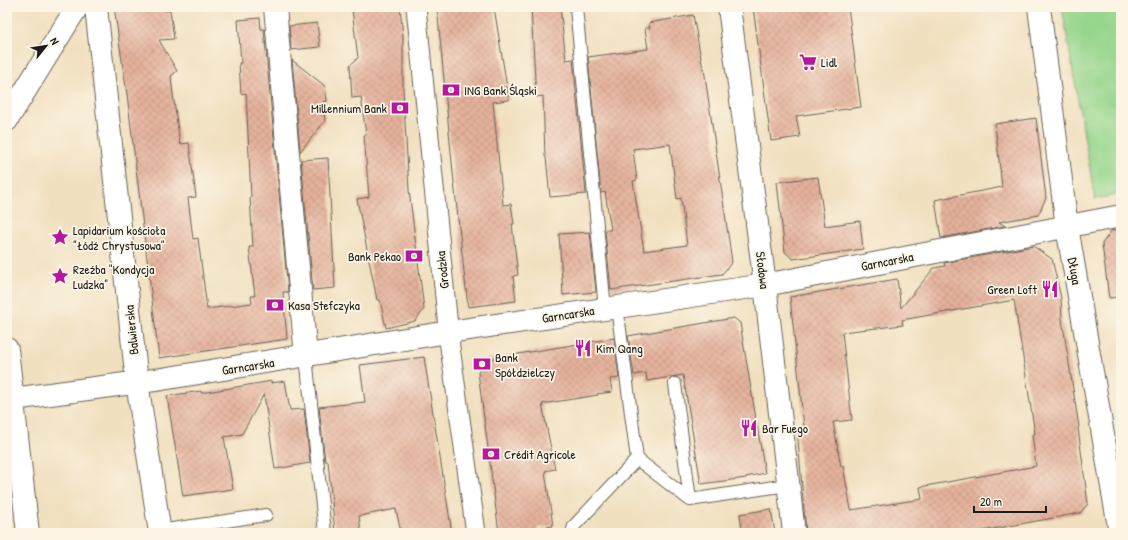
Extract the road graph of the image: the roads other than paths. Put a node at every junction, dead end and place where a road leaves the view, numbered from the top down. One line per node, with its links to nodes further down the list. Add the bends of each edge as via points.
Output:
1 (77, 7): 8 (street)
2 (96, 7): 16 (street, Balwierska)
3 (275, 7): 15 (street)
4 (416, 7): 13 (street, Grodzka)
5 (576, 7): 12 (lane)
6 (729, 7): 11 (street, Słodowa)
7 (1039, 7): 10 (street, Długa)
8 (7, 120)
9 (1121, 216): 10 (street, Garncarska)
10 (1067, 227): 11 (street, Garncarska); 21 (street, Długa)
11 (765, 285): 12 (street, Garncarska); 20 (street, Słodowa)
12 (611, 308): 13 (street, Garncarska); 19 (lane)
13 (449, 333): 15 (street, Garncarska); 27 (street, Grodzka)
14 (7, 349): 18 (street)
15 (306, 357): 16 (street, Garncarska); 26 (lane)
16 (137, 382): 18 (street, Garncarska); 24 (street, Balwierska)
17 (675, 384): 22 (lane)
18 (12, 399): 25 (street)
19 (637, 459): 22 (lane); 28 (lane, via 574,526)
20 (788, 485): 22 (lane); 29 (street, Słodowa)
21 (1118, 496): 30 (street, Długa)
22 (690, 500)
23 (266, 515): 24 (lane)
24 (159, 532)
25 (28, 533)
26 (325, 533)
27 (476, 533)
28 (572, 533)
29 (794, 533)
30 (1120, 533)

